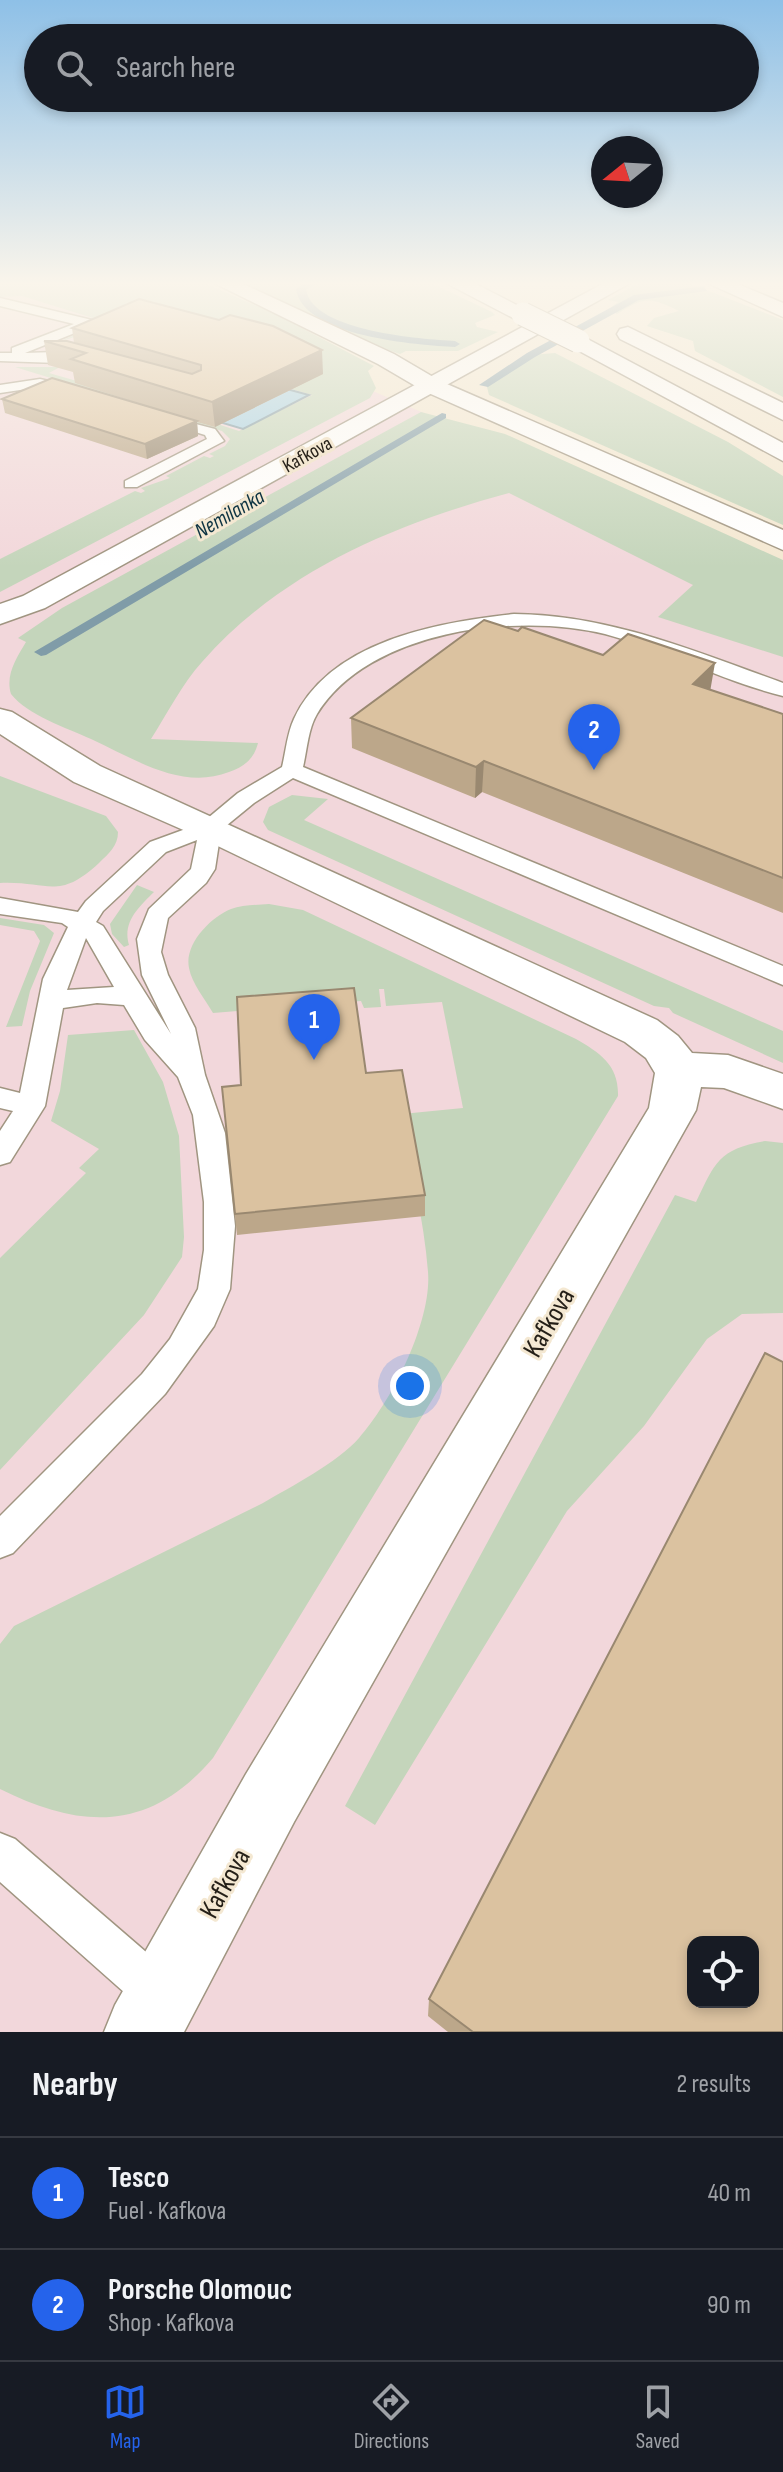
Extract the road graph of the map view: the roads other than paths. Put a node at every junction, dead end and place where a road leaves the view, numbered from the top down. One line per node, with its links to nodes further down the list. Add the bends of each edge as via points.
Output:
1 (416, 377): 5 (street)
2 (449, 377): 5 (street, Kafkova)
3 (644, 377): 10 (street, bridge)
4 (711, 377): 9 (street)
5 (432, 386): 12 (street); 13 (street, Kafkova)
6 (0, 389): 7 (lane, via 40,383)
7 (85, 394)
8 (144, 412): 11 (lane, via 203,429 216,441)
9 (783, 413)
10 (783, 453)
11 (131, 484)
12 (783, 541)
13 (34, 602): 14 (street, Kafkova); 15 (street, Kafkova)
14 (0, 615)
15 (0, 638)
16 (783, 690): 19 (lane, via 588,624 543,618 466,625 386,649 329,687 308,712)
17 (0, 719): 20 (street)
18 (0, 753): 20 (street)
19 (292, 770): 21 (lane); 24 (lane)
20 (87, 774): 21 (street)
21 (210, 828): 23 (lane, via 158,847); 27 (street, via 641,1031 662,1045); 28 (lane, via 203,870 160,910 149,937 150,967 182,1026)
22 (0, 906): 23 (lane, via 50,911)
23 (82, 922): 25 (lane, via 105,947); 26 (lane)
24 (783, 976)
25 (134, 997): 26 (lane, via 85,994); 28 (lane, via 154,1033)
26 (50, 1001): 31 (lane)
27 (677, 1069): 29 (street, via 728,1072); 35 (street, Kafkova, via 681,1083 672,1110 270,1798)
28 (191, 1074): 33 (lane, via 214,1148 220,1249 214,1291 189,1340)
29 (783, 1092)
30 (0, 1098): 31 (lane)
31 (31, 1106): 32 (lane)
32 (0, 1154)
33 (0, 1541)
34 (0, 1854): 35 (lane)
35 (152, 2014)

